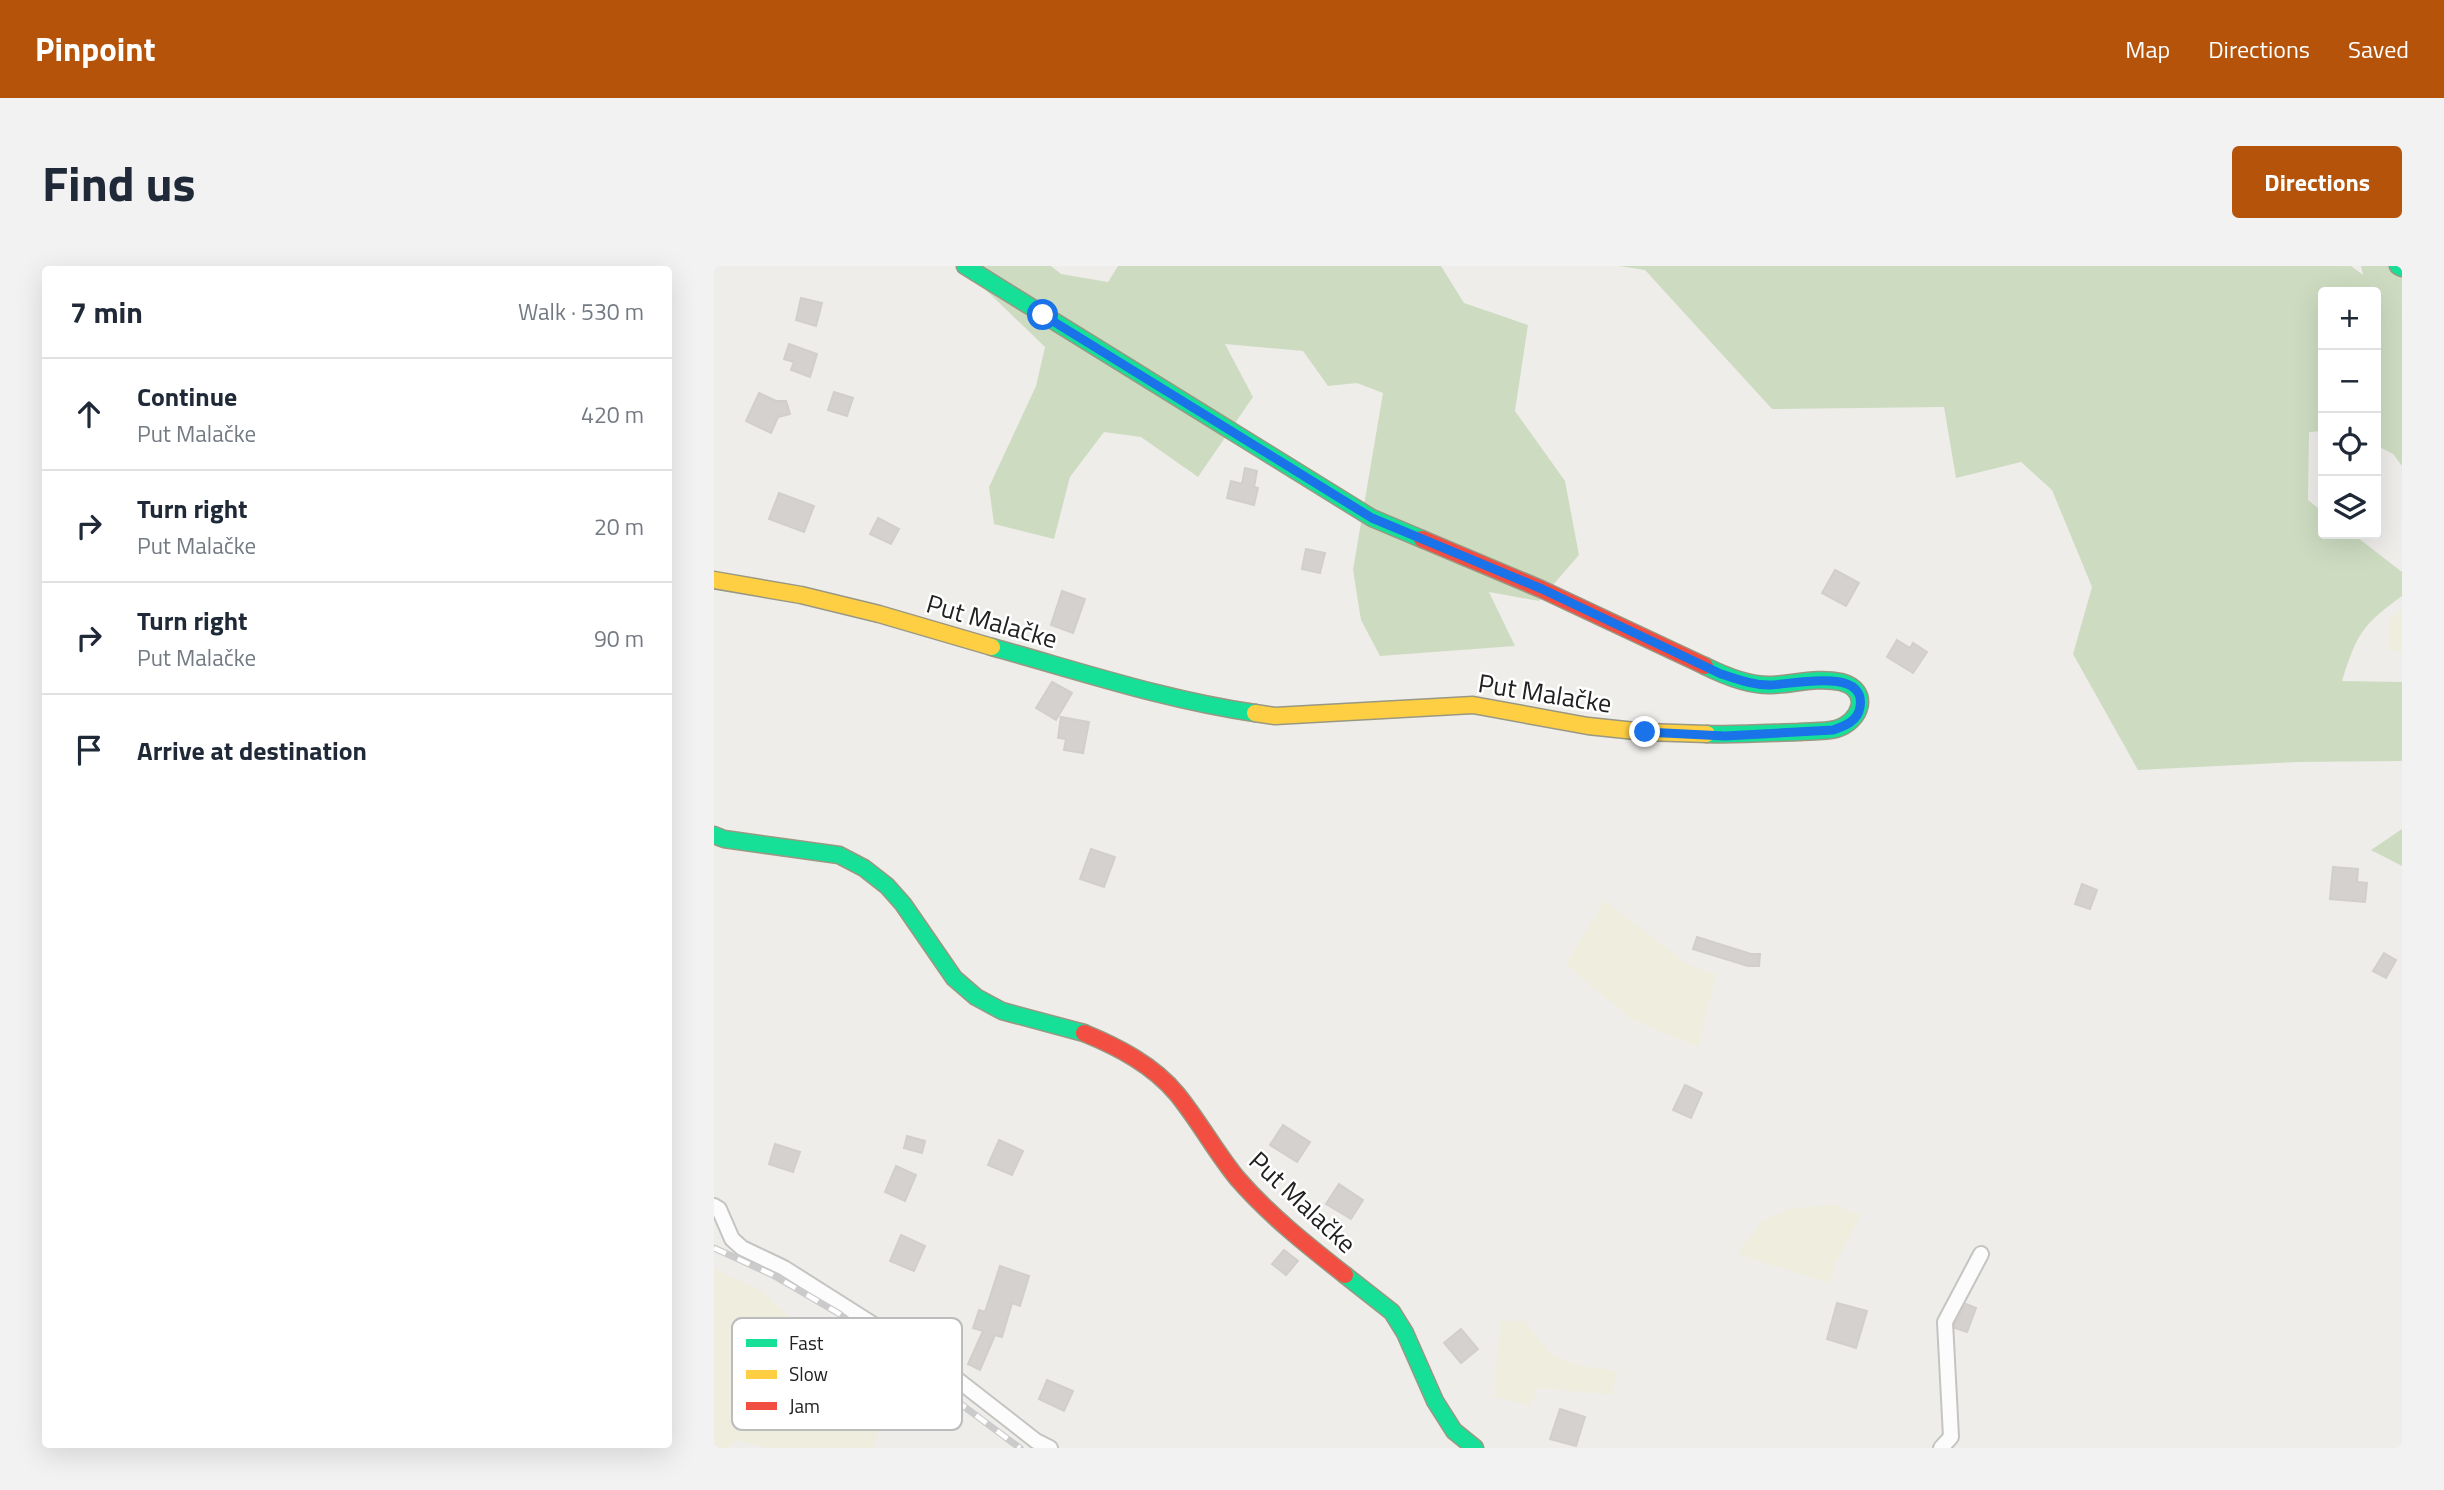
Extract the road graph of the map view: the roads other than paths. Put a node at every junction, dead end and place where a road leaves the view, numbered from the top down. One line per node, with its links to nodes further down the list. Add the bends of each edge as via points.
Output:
1 (965, 266): 2 (main road, Put Malačke, via 1372,518 1542,589 1721,674 1768,685 1833,680 1847,684 1860,697 1857,716 1833,730 1725,736 1588,726 1473,705 1275,716 1136,688 801,595)
2 (714, 580)
3 (714, 835): 9 (main road, Put Malačke, via 839,855 864,868 903,904 954,978 976,997 1002,1011 1085,1033 1152,1069 1177,1094 1261,1204 1392,1312 1435,1401 1454,1431)
4 (714, 1206): 6 (street, via 742,1248)
5 (1981, 1254): 10 (street, via 1945,1322 1951,1437)
6 (865, 1318)
7 (962, 1383): 8 (street)
8 (1050, 1448)
9 (1475, 1448)
10 (1941, 1448)

